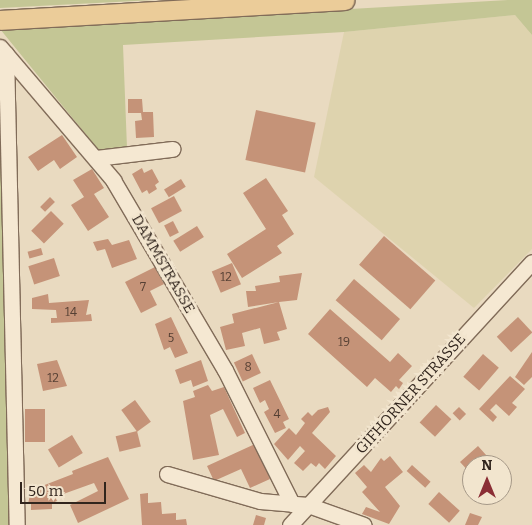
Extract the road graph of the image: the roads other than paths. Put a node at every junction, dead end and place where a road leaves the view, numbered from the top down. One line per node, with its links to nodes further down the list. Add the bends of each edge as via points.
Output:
1 (344, 0): 2 (main road)
2 (2, 20)
3 (3, 51): 5 (street, DAMMSTRASSE); 10 (street)
4 (172, 150): 5 (street)
5 (96, 158): 8 (street, DAMMSTRASSE, via 113,180 225,370)
6 (532, 262): 9 (street, GIFHORNER STRASSE)
7 (167, 474): 8 (street, via 260,501)
8 (292, 504): 9 (street)
9 (308, 505): 11 (street, GIFHORNER STRASSE); 12 (street)
10 (17, 525)
11 (290, 525)
12 (364, 525)

